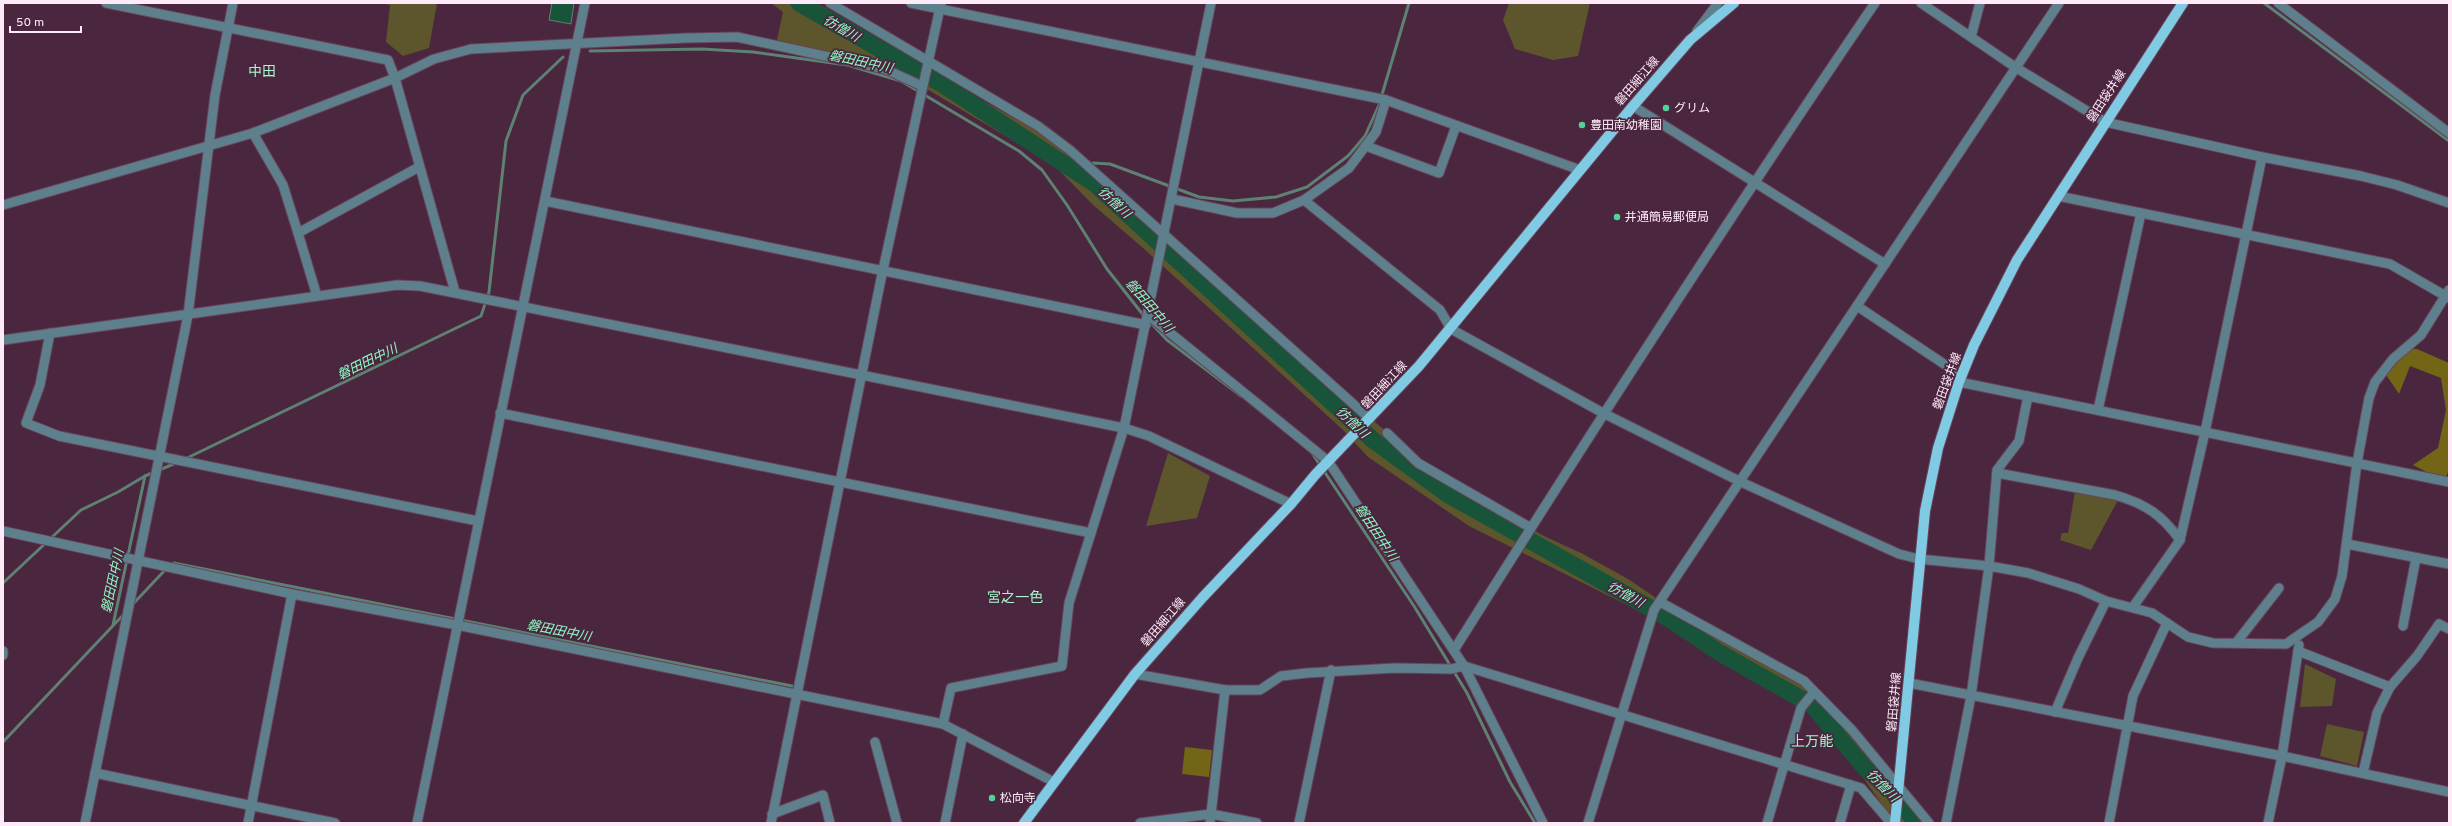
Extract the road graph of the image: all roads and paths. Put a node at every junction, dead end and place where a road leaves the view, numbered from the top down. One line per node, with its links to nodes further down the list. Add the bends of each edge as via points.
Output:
1 (106, 3): 16 (street)
2 (233, 3): 16 (street)
3 (585, 3): 19 (street)
4 (830, 3): 21 (street)
5 (911, 3): 15 (street)
6 (1211, 3): 20 (street)
7 (1718, 3): 18 (street)
8 (1734, 3): 18 (main road, 磐田細江線)
9 (1875, 3): 36 (street)
10 (1921, 3): 17 (street)
11 (1980, 3): 17 (street)
12 (2059, 3): 22 (street)
13 (2182, 3): 27 (main road, 磐田袋井線)
14 (2278, 3): 30 (street)
15 (940, 6): 20 (street); 21 (street)
16 (228, 28): 23 (street, via 388,60); 31 (street, via 215,95)
17 (1971, 37): 22 (street)
18 (1690, 40): 26 (main road, 磐田細江線)
19 (576, 45): 23 (street, via 495,46 471,49 434,59); 24 (street, via 737,37 885,69); 40 (street)
20 (1200, 60): 25 (street); 38 (street)
21 (927, 61): 24 (street); 46 (street, via 1038,126)
22 (2015, 67): 27 (street); 47 (street)
23 (395, 78): 29 (street); 34 (street)
24 (922, 86): 48 (street)
25 (1386, 100): 28 (street); 32 (street, via 1376,132)
26 (1633, 106): 35 (main road, 磐田細江線); 36 (street)
27 (2105, 122): 33 (street); 37 (main road, 磐田袋井線)
28 (1456, 126): 32 (street, via 1439,173); 35 (street)
29 (252, 133): 31 (street); 44 (street, via 283,185)
30 (2449, 133)
31 (209, 146): 42 (street); 54 (street)
32 (1366, 146): 39 (street, via 1349,168)
33 (2262, 157): 41 (street, via 2368,178); 45 (street)
34 (419, 167): 44 (street); 49 (street)
35 (1580, 170): 57 (main road, 磐田細江線)
36 (1753, 182): 47 (street); 65 (street)
37 (2058, 196): 43 (street); 61 (main road, 磐田袋井線, via 2002,287)
38 (1172, 199): 39 (street, via 1238,213 1272,213); 46 (street)
39 (1304, 200): 57 (street, via 1440,310)
40 (545, 201): 48 (street); 52 (street)
41 (2449, 203)
42 (3, 205)
43 (2141, 213): 45 (street); 63 (street)
44 (298, 233): 51 (street)
45 (2245, 235): 50 (street, via 2390,264); 68 (street)
46 (1164, 236): 55 (street); 66 (street)
47 (1885, 264): 53 (street)
48 (883, 272): 56 (street); 60 (street)
49 (455, 292): 51 (street, via 397,285); 52 (street)
50 (2448, 294): 72 (street, via 2421,335 2393,359 2375,382 2369,398)
51 (316, 296): 54 (street)
52 (522, 306): 60 (street); 64 (street)
53 (1857, 306): 61 (street); 75 (street)
54 (188, 315): 58 (street); 70 (street)
55 (1148, 315): 56 (street); 71 (street)
56 (1146, 325): 67 (street)
57 (1451, 328): 65 (street); 66 (main road, 磐田細江線)
58 (50, 334): 59 (street); 70 (street, via 40,385 26,423 59,436)
59 (3, 340)
60 (863, 376): 67 (street); 74 (street)
61 (1960, 379): 62 (street); 85 (main road, 磐田袋井線, via 1938,448 1925,511)
62 (2028, 396): 63 (street); 73 (street, via 2019,441)
63 (2098, 410): 68 (street)
64 (500, 413): 74 (street); 78 (street)
65 (1603, 413): 75 (street); 79 (street)
66 (1370, 419): 71 (main road, 磐田細江線)
67 (1124, 428): 77 (street, via 1149,436); 81 (street)
68 (2205, 432): 72 (street); 82 (street)
69 (1387, 433): 79 (street, via 1418,463)
70 (159, 456): 78 (street); 86 (street)
71 (1328, 462): 77 (main road, 磐田細江線); 100 (street)
72 (2357, 463): 76 (street); 83 (street)
73 (1997, 473): 82 (street, via 2133,500 2167,522); 88 (street)
74 (840, 482): 81 (street); 111 (street)
75 (1741, 482): 85 (street, via 1899,554); 92 (street)
76 (2449, 482)
77 (1291, 504): 106 (main road, 磐田細江線)
78 (478, 520): 95 (street)
79 (1531, 528): 100 (street)
80 (3, 531): 86 (street)
81 (1091, 533): 115 (street, via 1069,603 1062,666 951,688)
82 (2180, 540): 93 (street)
83 (2347, 544): 84 (street); 98 (street, via 2335,599 2318,622)
84 (2416, 558): 87 (street); 96 (street)
85 (1919, 559): 88 (street); 107 (main road, 磐田袋井線)
86 (137, 560): 90 (street); 121 (street)
87 (2449, 564)
88 (1989, 566): 91 (street, via 2028,573 2079,589); 112 (street)
89 (2279, 588): 99 (street)
90 (292, 594): 95 (street); 127 (street)
91 (2106, 601): 93 (street); 113 (street, via 2078,658)
92 (1660, 602): 110 (street, via 1804,681); 114 (street, via 1654,610)
93 (2133, 607): 94 (street, via 2152,612)
94 (2167, 623): 99 (street, via 2188,637 2213,643); 116 (street, via 2133,696)
95 (458, 625): 111 (street); 134 (street)
96 (2403, 626)
97 (2449, 629): 108 (street, via 2438,624 2417,656)
98 (2300, 637): 99 (street, via 2286,644); 102 (street)
99 (2236, 643)
100 (1454, 650): 104 (street)
101 (3, 651): 103 (street)
102 (2298, 651): 108 (street); 119 (street)
103 (3, 655)
104 (1464, 666): 105 (street, via 1450,669); 114 (street); 142 (street)
105 (1331, 670): 109 (street, via 1280,676 1260,690); 141 (street)
106 (1135, 674): 109 (street); 123 (main road, 磐田細江線)
107 (1909, 683): 112 (street); 125 (main road, 磐田袋井線)
108 (2390, 687): 122 (street, via 2377,713)
109 (1225, 690): 129 (street)
110 (1814, 692): 120 (street, via 1802,708); 125 (street, via 1852,730)
111 (796, 693): 115 (street); 128 (street)
112 (1971, 696): 113 (street); 147 (street)
113 (2056, 712): 116 (street)
114 (1620, 714): 120 (street); 143 (street)
115 (943, 724): 117 (street)
116 (2128, 727): 119 (street); 148 (street)
117 (963, 734): 123 (street); 137 (street)
118 (875, 742): 136 (street)
119 (2282, 756): 122 (street); 149 (street)
120 (1785, 764): 124 (street); 144 (street)
121 (95, 773): 127 (street); 131 (street)
122 (2362, 774): 126 (street)
123 (1054, 782): 138 (main road, 磐田細江線)
124 (1851, 785): 130 (street, via 1862,788); 145 (street)
125 (1899, 787): 130 (main road, 磐田袋井線); 146 (street)
126 (2449, 792)
127 (252, 805): 132 (street); 133 (street)
128 (772, 818): 135 (street, via 823,795)
129 (1211, 818): 139 (street); 140 (street)
130 (1894, 821)
131 (85, 823)
132 (248, 823)
133 (335, 823)
134 (418, 823)
135 (830, 823)
136 (897, 823)
137 (944, 823)
138 (1024, 823)
139 (1140, 823)
140 (1257, 823)
141 (1299, 823)
142 (1543, 823)
143 (1588, 823)
144 (1767, 823)
145 (1840, 823)
146 (1929, 823)
147 (1946, 823)
148 (2109, 823)
149 (2268, 823)

